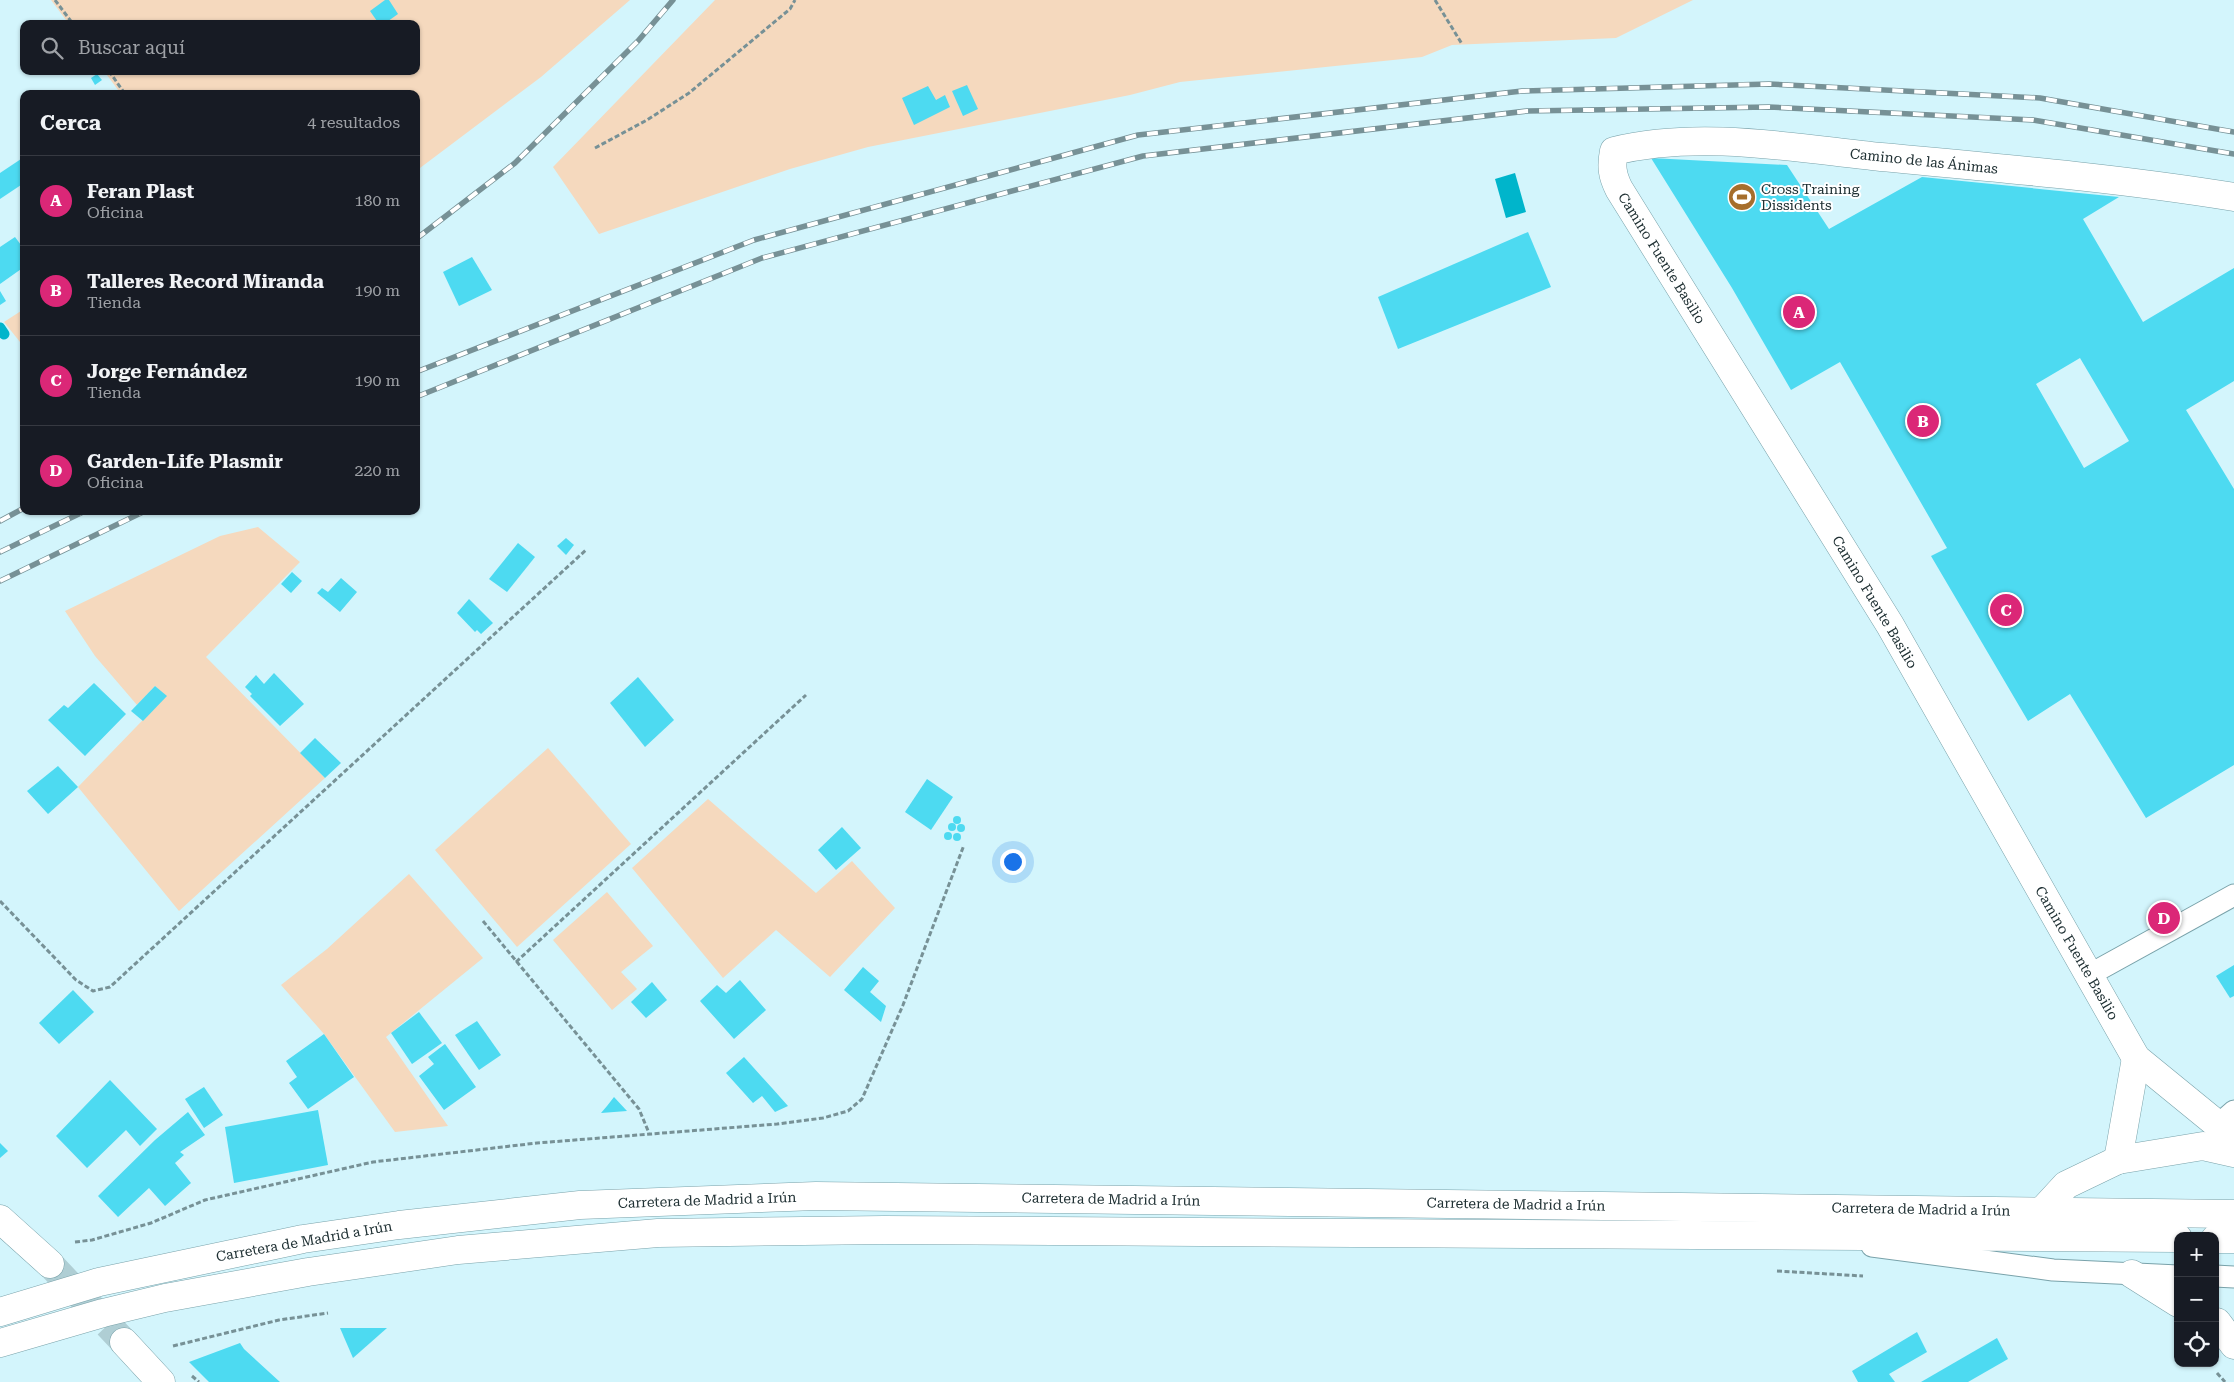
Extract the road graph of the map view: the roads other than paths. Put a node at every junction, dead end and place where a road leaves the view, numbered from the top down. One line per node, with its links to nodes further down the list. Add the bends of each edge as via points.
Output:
1 (1614, 151): 2 (main road, Camino de las Ánimas, via 1642,144 1731,142 2092,178); 4 (main road, Camino Fuente Basilio, via 1613,176 1619,189 1890,625)
2 (2234, 197)
3 (2234, 895): 4 (lane)
4 (2089, 975): 5 (main road, Camino Fuente Basilio)
5 (2136, 1058): 6 (main road, Camino Fuente Basilio); 8 (main road)
6 (2229, 1124)
7 (2234, 1153): 8 (main road, via 2203,1146)
8 (2118, 1160): 9 (main road, via 2066,1185)
9 (2043, 1210): 10 (main road, Carretera de Madrid a Irún); 22 (main road, Carretera de Madrid a Irún, via 816,1196 580,1205 303,1239 99,1282)
10 (2234, 1214)
11 (0, 1219): 16 (main road)
12 (1805, 1236): 13 (main road, Carretera de Madrid a Irún); 17 (lane, Carretera de Madrid a Irún, via 2053,1270); 24 (main road, Carretera de Madrid a Irún, via 894,1230 658,1233 458,1250 308,1272 112,1310)
13 (2174, 1238)
14 (2219, 1239): 15 (main road)
15 (2234, 1239)
16 (41, 1256)
17 (2132, 1274): 18 (lane, Carretera de Madrid a Irún); 21 (main road)
18 (2174, 1276)
19 (2219, 1276): 20 (lane)
20 (2234, 1277)
21 (2174, 1301)
22 (0, 1312)
23 (2222, 1323): 25 (main road)
24 (0, 1343)
25 (2234, 1345)
26 (130, 1349): 27 (main road)
27 (161, 1382)

